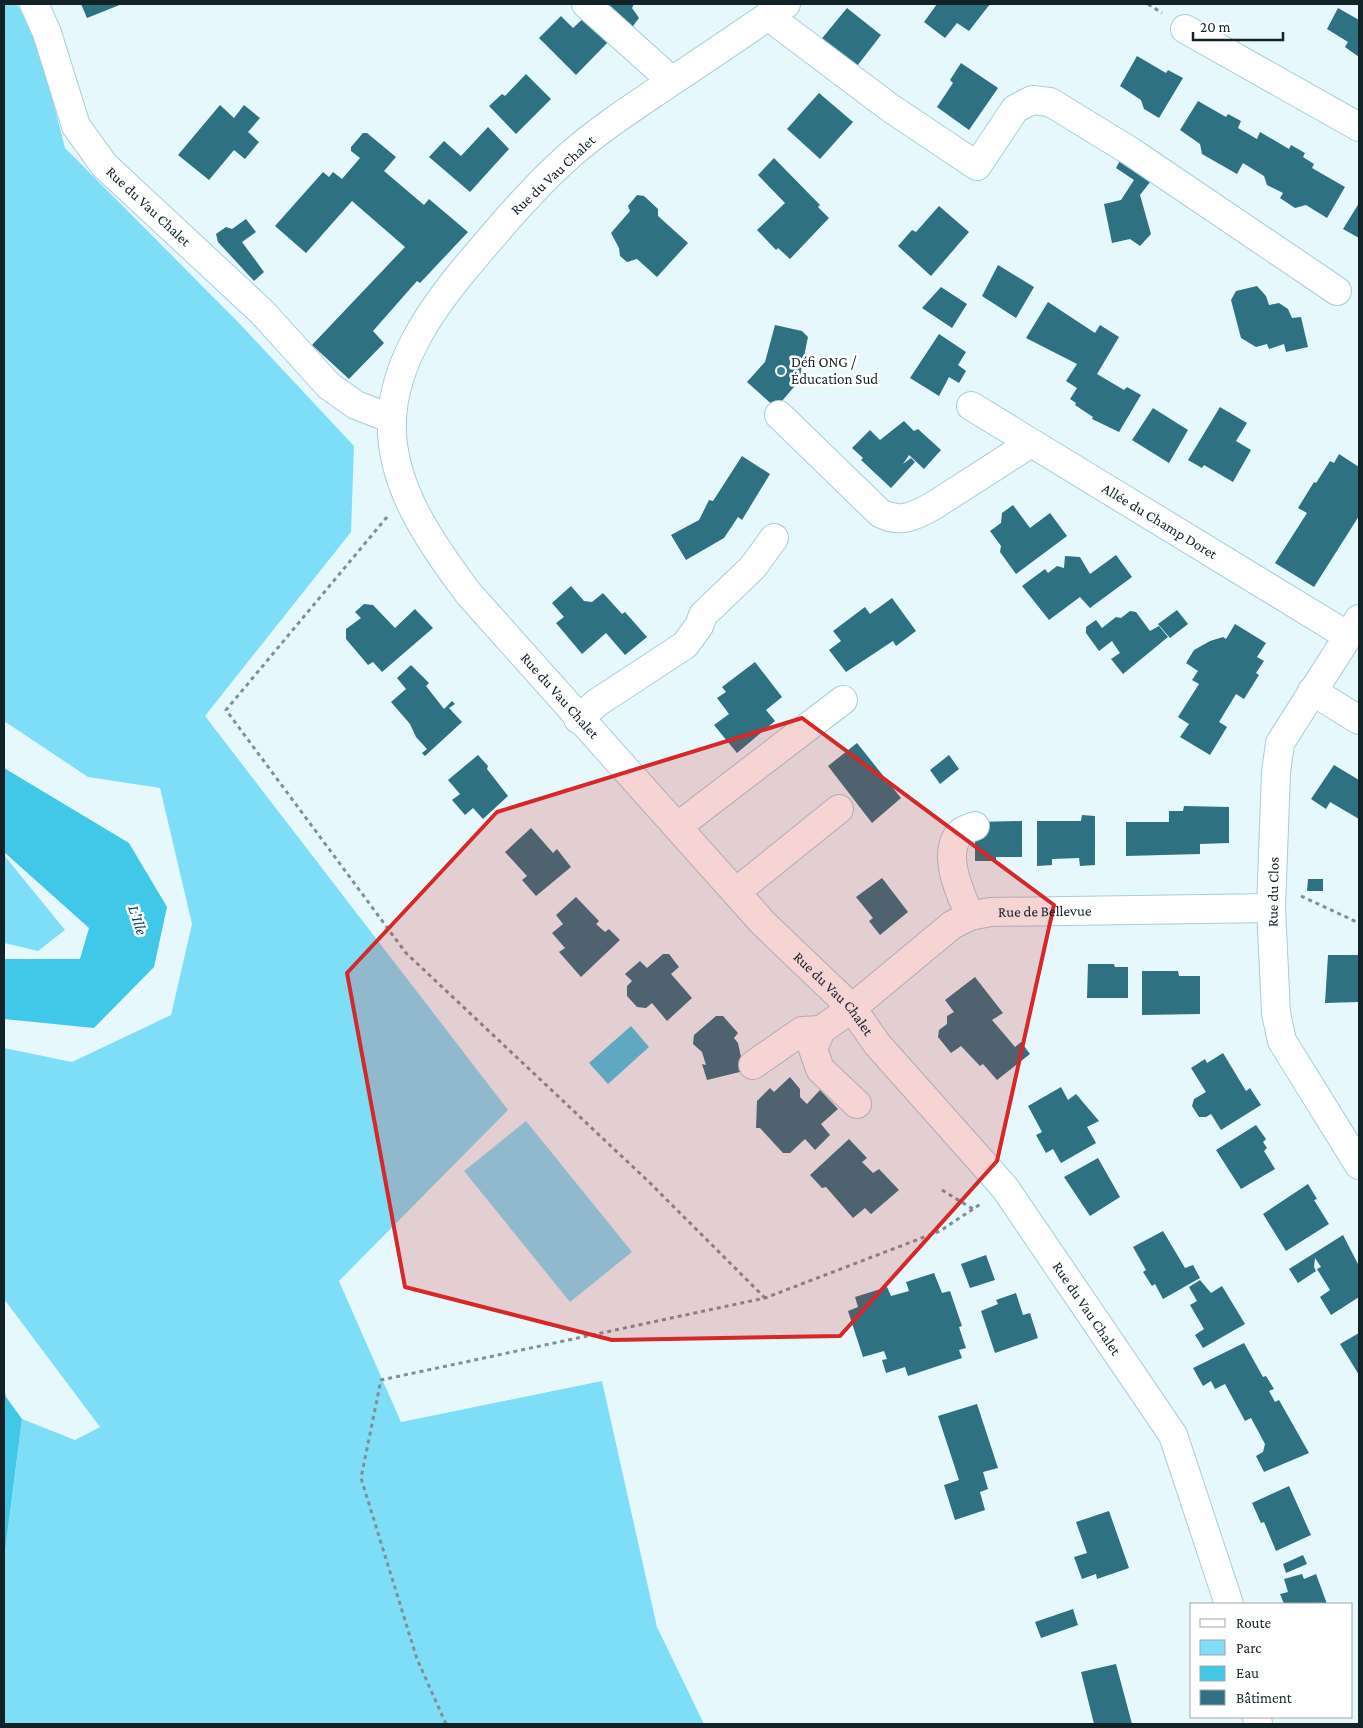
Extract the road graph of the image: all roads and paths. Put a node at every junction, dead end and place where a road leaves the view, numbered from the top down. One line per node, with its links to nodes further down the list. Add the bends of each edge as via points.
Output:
1 (34, 4): 10 (street, Rue du Vau Chalet, via 47,33 76,126 104,165 262,312 329,386 356,405)
2 (586, 4): 5 (street)
3 (777, 10): 5 (street, Rue du Vau Chalet); 7 (street, Rue du Vau Chalet, via 890,107 977,166 1015,109 1032,100 1050,102 1130,151)
4 (1185, 29): 6 (street)
5 (672, 81): 10 (street, Rue du Vau Chalet, via 598,132 550,173 521,202 452,284 407,357 398,380)
6 (1359, 127)
7 (1337, 290)
8 (971, 406): 11 (street, Allée du Champ Doret)
9 (779, 415): 11 (street, via 880,513 899,519 933,506)
10 (392, 419): 12 (street, Rue du Vau Chalet, via 395,459)
11 (1031, 444): 14 (street, Allée du Champ Doret)
12 (406, 494): 17 (street, Rue du Vau Chalet, via 444,561 468,594); 34 (path, via 226,710 406,953 648,1181)
13 (774, 538): 17 (street, via 753,567 703,615 685,645 598,702)
14 (1354, 628): 15 (street, Rue du Clos)
15 (1312, 691): 18 (street); 23 (street, Rue du Clos, via 1280,742 1276,772)
16 (843, 700): 21 (street)
17 (578, 719): 21 (street, Rue du Vau Chalet)
18 (1359, 720)
19 (839, 809): 22 (street)
20 (975, 826): 24 (street, via 962,831 954,844 954,882)
21 (677, 827): 22 (street, Rue du Vau Chalet)
22 (736, 892): 26 (street, Rue du Vau Chalet, via 763,923)
23 (1272, 908): 24 (street, Rue de Bellevue, via 990,912); 25 (path, via 1298,895); 30 (street, Rue du Clos, via 1276,1013 1282,1042)
24 (970, 916): 26 (street, Rue de Bellevue, via 952,925)
25 (1359, 922)
26 (852, 1008): 27 (street, Rue de Bellevue); 31 (street, Rue du Vau Chalet, via 878,1044)
27 (821, 1030): 28 (street, via 802,1031); 29 (street, via 813,1049 820,1068)
28 (753, 1065)
29 (857, 1104)
30 (1359, 1165)
31 (1005, 1188): 33 (path); 35 (street, Rue du Vau Chalet, via 1173,1435)
32 (942, 1190): 33 (path)
33 (973, 1209): 34 (path, via 940,1231)
34 (766, 1298): 36 (path, via 381,1380 361,1478 417,1660)
35 (1228, 1603)
36 (446, 1724)

